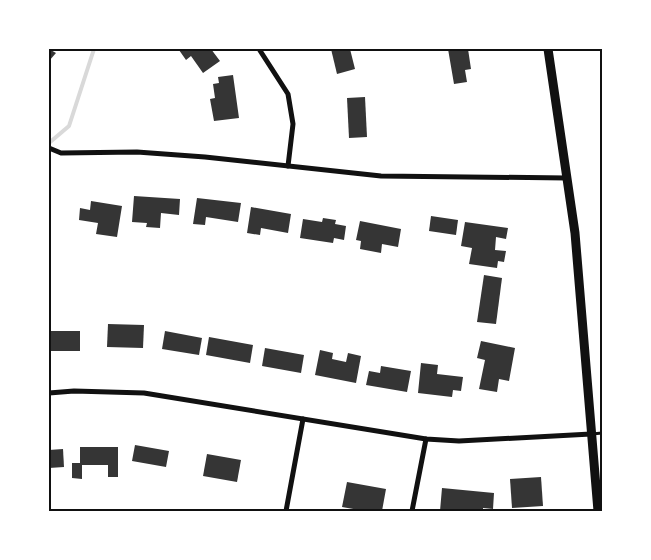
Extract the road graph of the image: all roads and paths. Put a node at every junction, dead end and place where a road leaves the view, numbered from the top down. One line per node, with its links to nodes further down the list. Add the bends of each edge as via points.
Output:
1 (259, 49): 4 (street, via 288,94 293,124)
2 (548, 49): 5 (main road)
3 (49, 148): 4 (street, via 61,153 137,152)
4 (288, 166): 5 (street, via 381,176)
5 (568, 178): 9 (main road)
6 (49, 393): 7 (street, via 144,393)
7 (303, 419): 10 (street); 11 (street)
8 (602, 433): 9 (lane)
9 (591, 434): 10 (street, via 459,441); 13 (main road)
10 (426, 439): 12 (street)
11 (286, 511)
12 (412, 511)
13 (598, 511)

